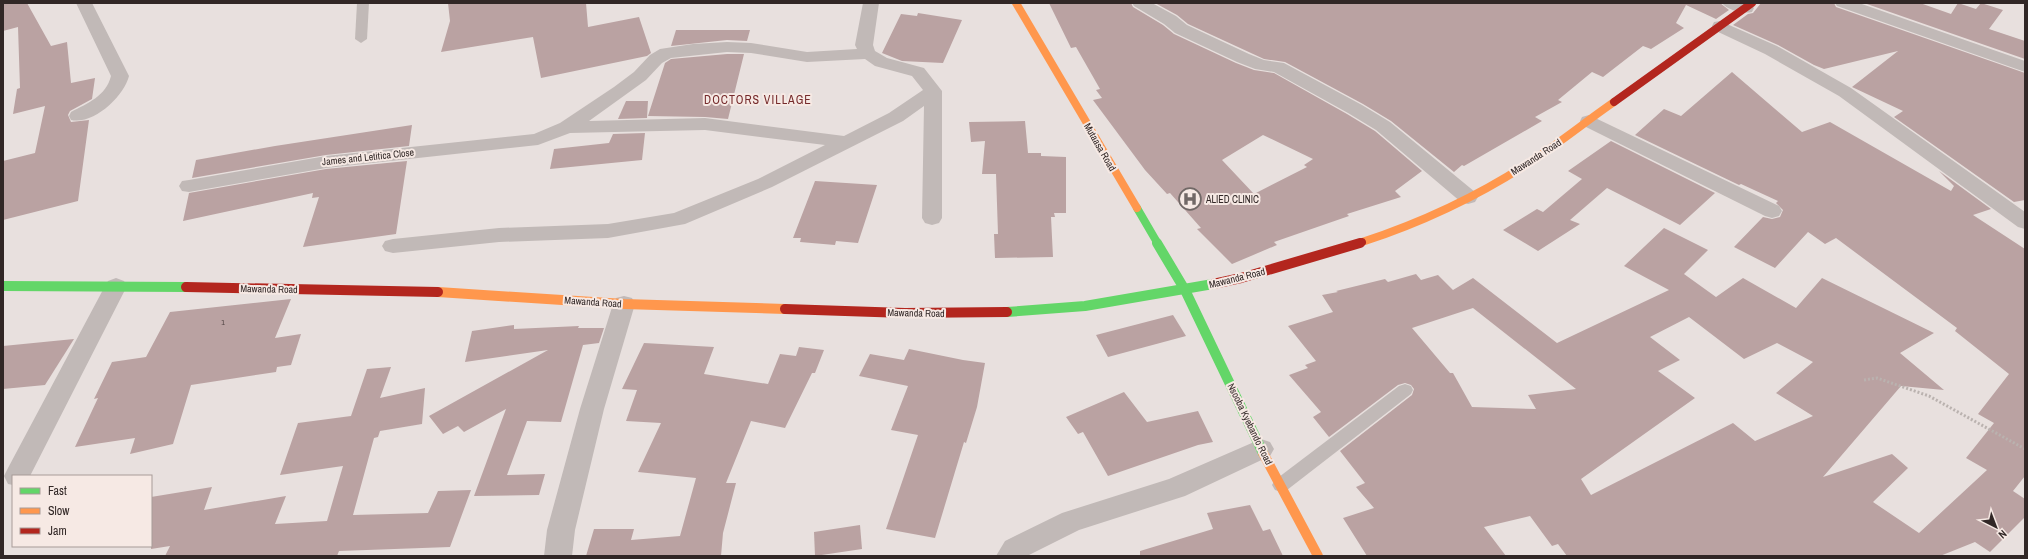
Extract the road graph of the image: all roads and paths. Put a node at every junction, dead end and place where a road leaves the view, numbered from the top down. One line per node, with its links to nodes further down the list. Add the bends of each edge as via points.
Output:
1 (84, 3): 13 (street, via 120,76 118,86 109,97)
2 (363, 3): 9 (lane)
3 (871, 3): 10 (street, via 864,45)
4 (1016, 3): 25 (street, Mutaasa Road)
5 (1140, 3): 18 (street, via 1181,29 1255,62 1278,67 1355,109 1383,126)
6 (1843, 3): 11 (street)
7 (1743, 4): 8 (street, Mawanda Road)
8 (1720, 26): 14 (street, Mawanda Road); 21 (street, via 1772,50 1845,92)
9 (361, 39)
10 (868, 54): 12 (street, via 881,62 918,72); 15 (street, James and Letitica Close, via 807,56 727,47 672,52 656,59 631,84)
11 (2025, 68)
12 (933, 91): 16 (street, via 896,117); 20 (street)
13 (78, 116)
14 (1589, 121): 18 (street, Mawanda Road, via 1527,164); 19 (street)
15 (566, 127): 16 (street, via 705,124); 17 (street, James and Letitica Close, via 528,142 326,162)
16 (847, 142): 22 (street, via 765,183 678,219 608,231 499,235)
17 (189, 186)
18 (1468, 197): 25 (street, Mawanda Road, via 1390,234 1248,276)
19 (1772, 211)
20 (932, 218)
21 (2025, 222)
22 (393, 246)
23 (3, 286): 24 (street, Mawanda Road)
24 (116, 286): 26 (street, Mawanda Road, via 450,292); 31 (street)
25 (1185, 290): 26 (street, Mawanda Road, via 1063,310 1013,313 905,313); 29 (street, Nsooba Kyebando Road)
26 (624, 304): 33 (street, via 592,409 560,530)
27 (1864, 380): 30 (path, via 1877,378 1929,396)
28 (1405, 390): 32 (lane)
29 (1261, 449): 32 (street, Nsooba Kyebando Road); 34 (street, via 1176,488 1071,521 1015,548)
30 (2025, 449)
31 (18, 475)
32 (1281, 485): 35 (street, Nsooba Kyebando Road)
33 (558, 556)
34 (1010, 556)
35 (1318, 556)

